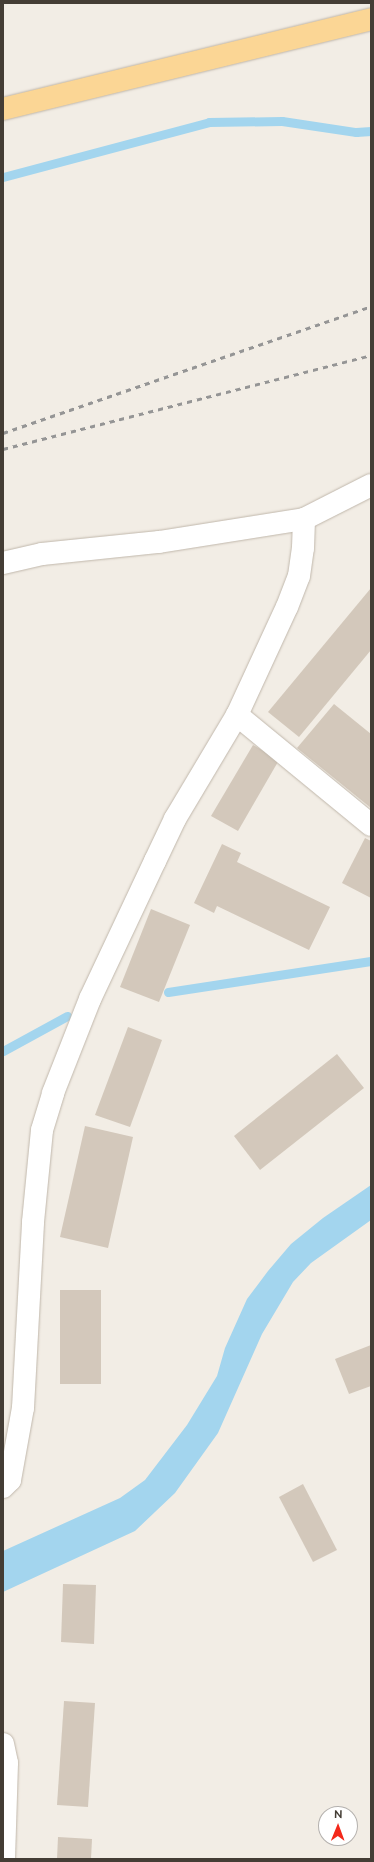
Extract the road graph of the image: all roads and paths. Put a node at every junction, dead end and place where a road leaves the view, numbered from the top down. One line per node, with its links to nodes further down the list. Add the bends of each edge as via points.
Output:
1 (371, 19): 2 (main road)
2 (3, 109)
3 (371, 485): 4 (street)
4 (304, 520): 5 (street, via 159,542 42,554); 6 (street, via 304,548 298,576 287,607)
5 (3, 563)
6 (237, 715): 7 (street); 8 (street, via 175,819 154,861 72,1042 42,1130 33,1222 23,1408 10,1480)
7 (371, 825)
8 (3, 1487)
9 (3, 1744): 10 (street, via 7,1763)
10 (4, 1859)

